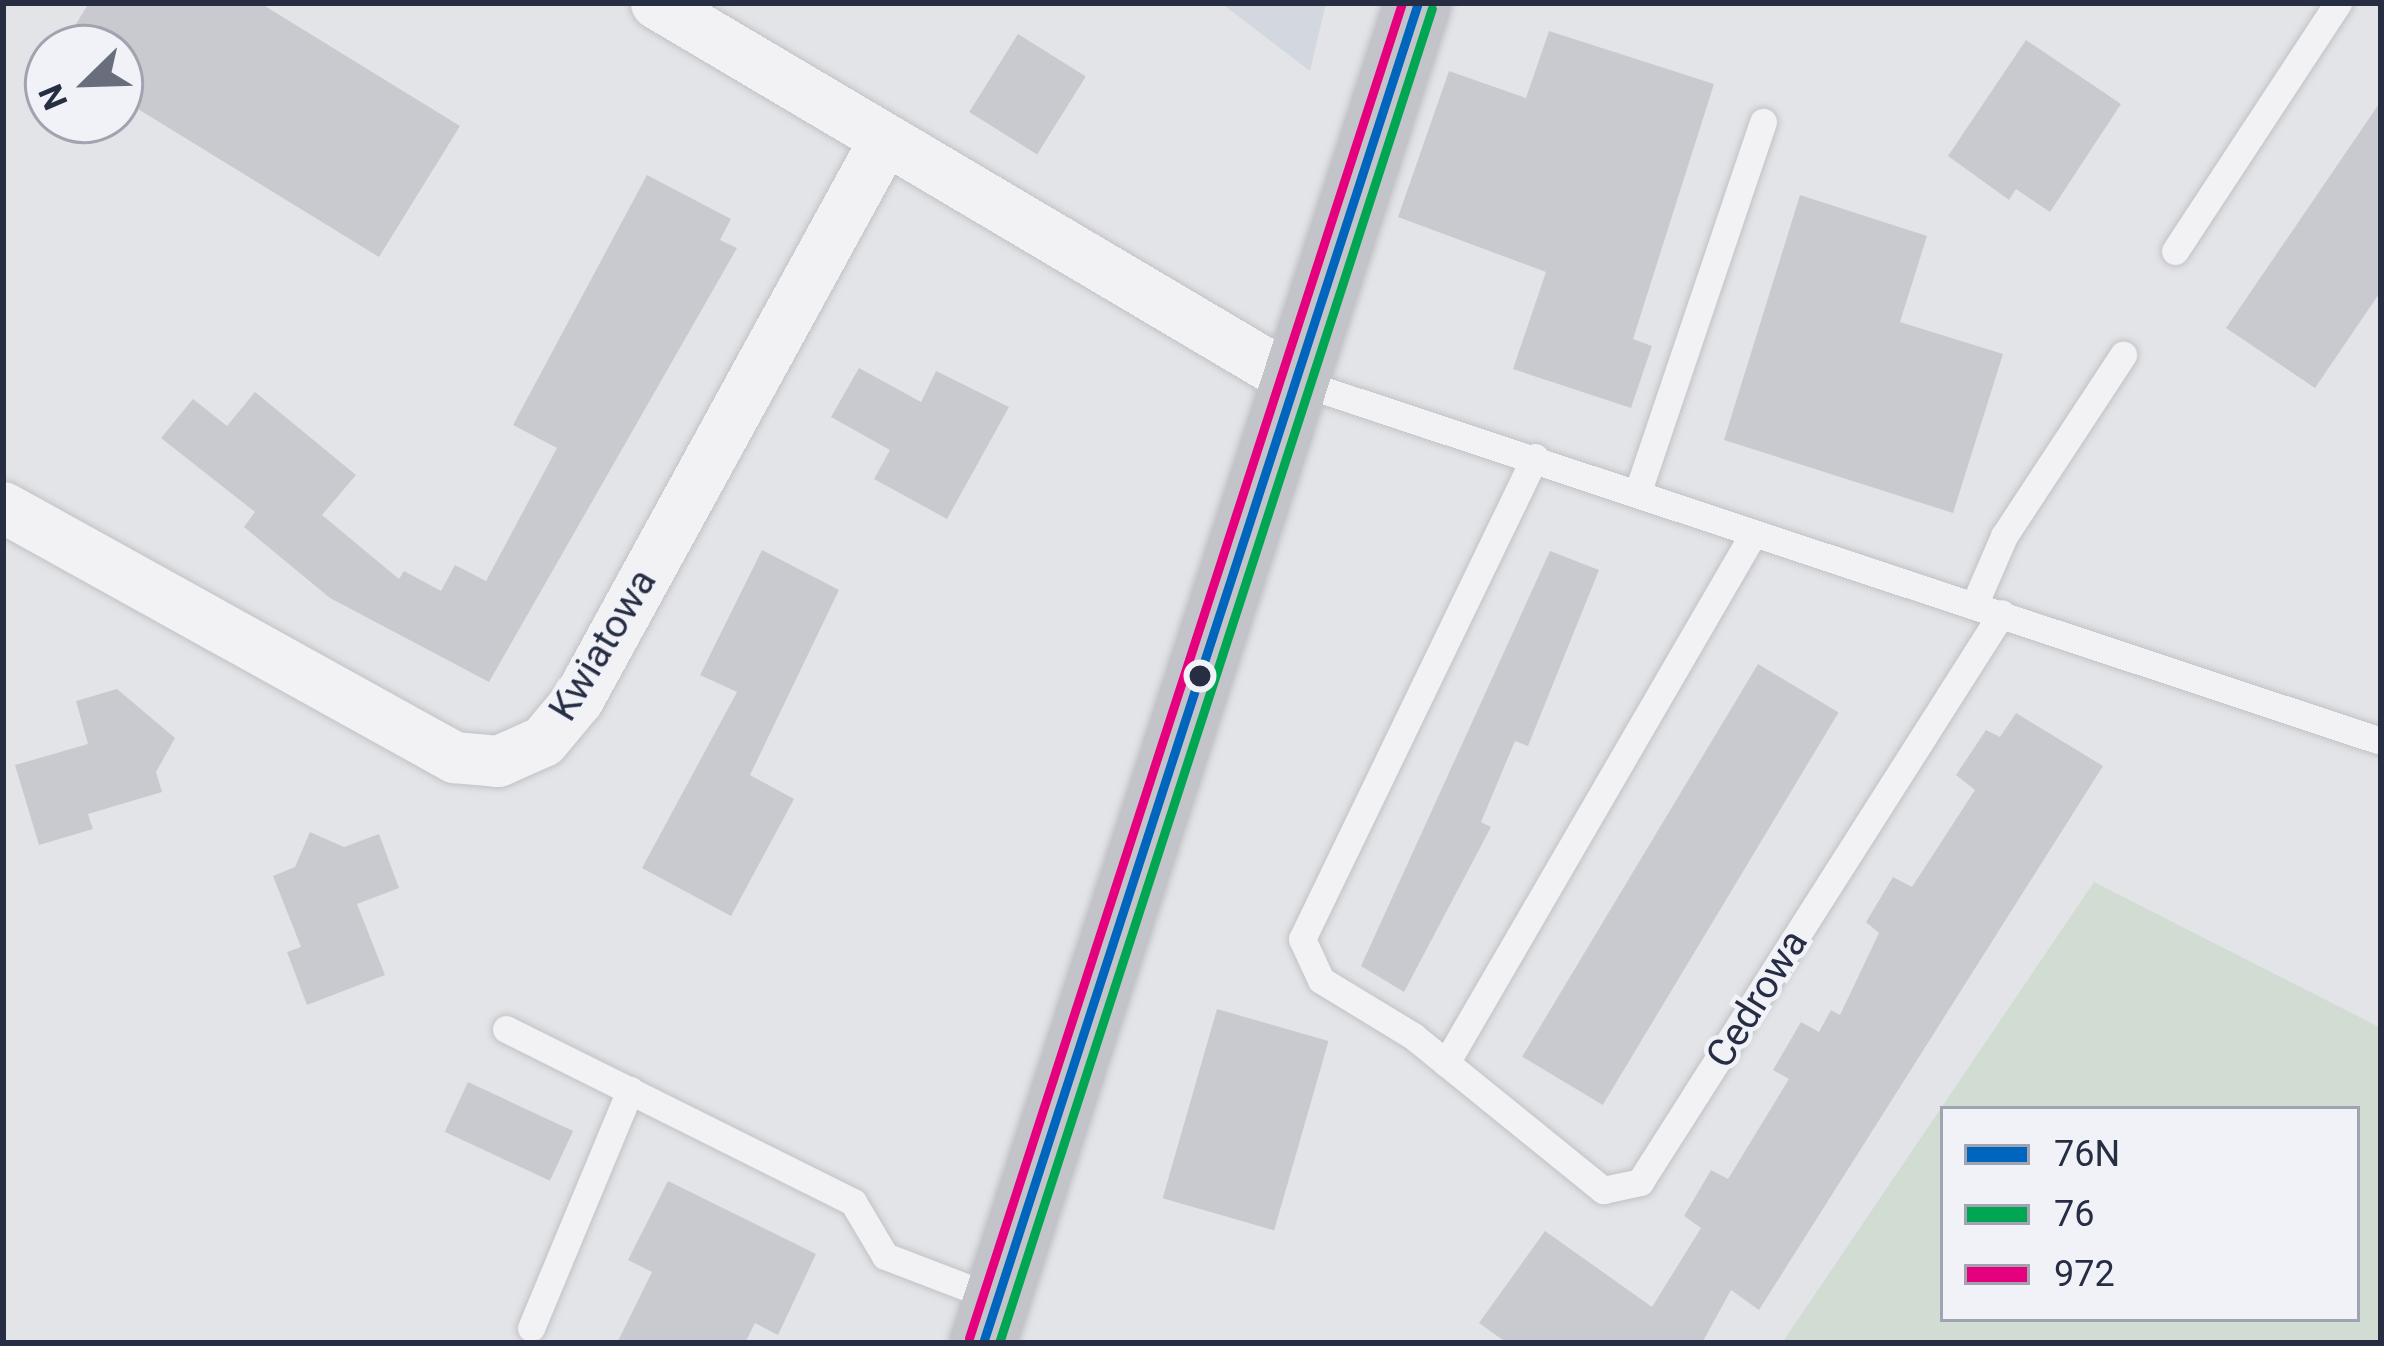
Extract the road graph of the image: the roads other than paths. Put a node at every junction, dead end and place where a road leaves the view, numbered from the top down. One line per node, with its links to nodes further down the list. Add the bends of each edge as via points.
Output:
1 (656, 3): 5 (street)
2 (1418, 3): 8 (street)
3 (2338, 3): 6 (lane)
4 (1763, 122): 10 (lane)
5 (884, 140): 8 (street); 11 (street, Kwiatowa, via 578,699 543,741 498,761 454,757)
6 (2175, 251)
7 (2123, 355): 13 (lane, via 2004,536)
8 (1293, 380): 9 (lane); 18 (street)
9 (1535, 457): 10 (lane); 16 (lane, Cedrowa, via 1302,939 1321,980)
10 (1636, 494): 12 (lane)
11 (3, 507)
12 (1752, 536): 13 (lane); 16 (lane)
13 (1989, 608): 14 (lane); 16 (lane, Cedrowa, via 1640,1182 1603,1190)
14 (2381, 742)
15 (506, 1029): 17 (lane)
16 (1447, 1063)
17 (630, 1090): 18 (lane, via 853,1202 885,1256); 19 (lane)
18 (990, 1321)
19 (531, 1328)

